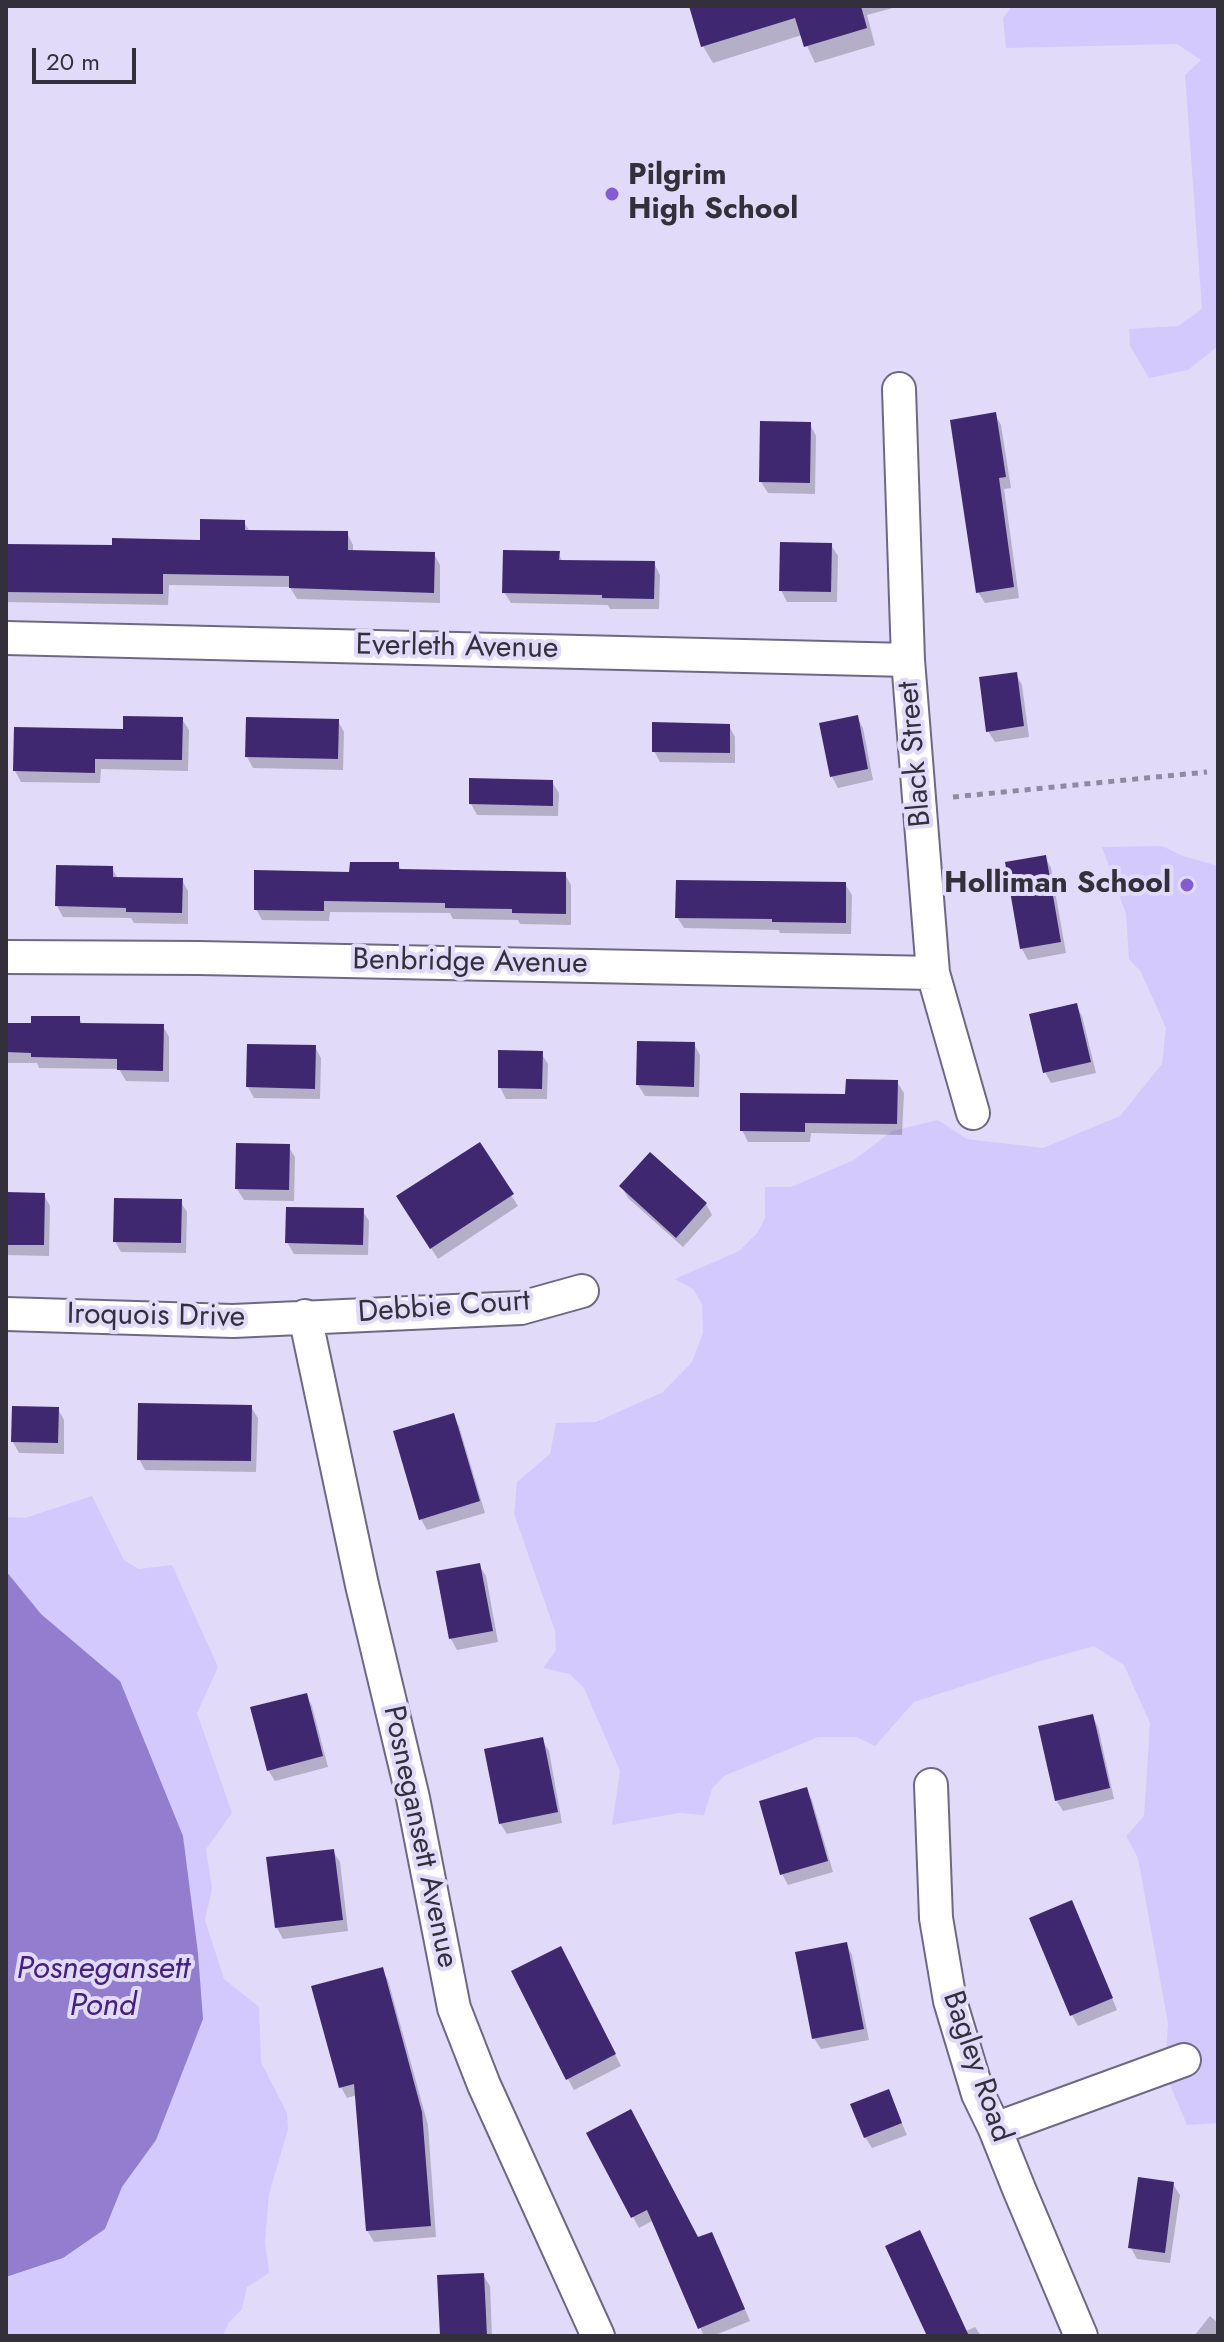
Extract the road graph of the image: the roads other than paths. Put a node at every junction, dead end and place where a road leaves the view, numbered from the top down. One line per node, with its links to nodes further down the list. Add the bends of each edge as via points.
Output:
1 (899, 389): 3 (street, Black Street)
2 (6, 638): 3 (street, Everleth Avenue)
3 (908, 660): 5 (street, Black Street)
4 (6, 957): 5 (street, Benbridge Avenue)
5 (933, 973): 6 (street, Black Street)
6 (973, 1113)
7 (582, 1291): 9 (street, Debbie Court, via 521,1308)
8 (6, 1314): 9 (street, Iroquois Drive, via 233,1321)
9 (305, 1316): 13 (street, Posnegansett Avenue, via 413,1798 454,2008)
10 (931, 1785): 12 (street, Bagley Road, via 936,1918 950,2001 978,2094)
11 (1184, 2060): 12 (street)
12 (995, 2129): 14 (street, Bagley Road)
13 (598, 2336)
14 (1081, 2336)

